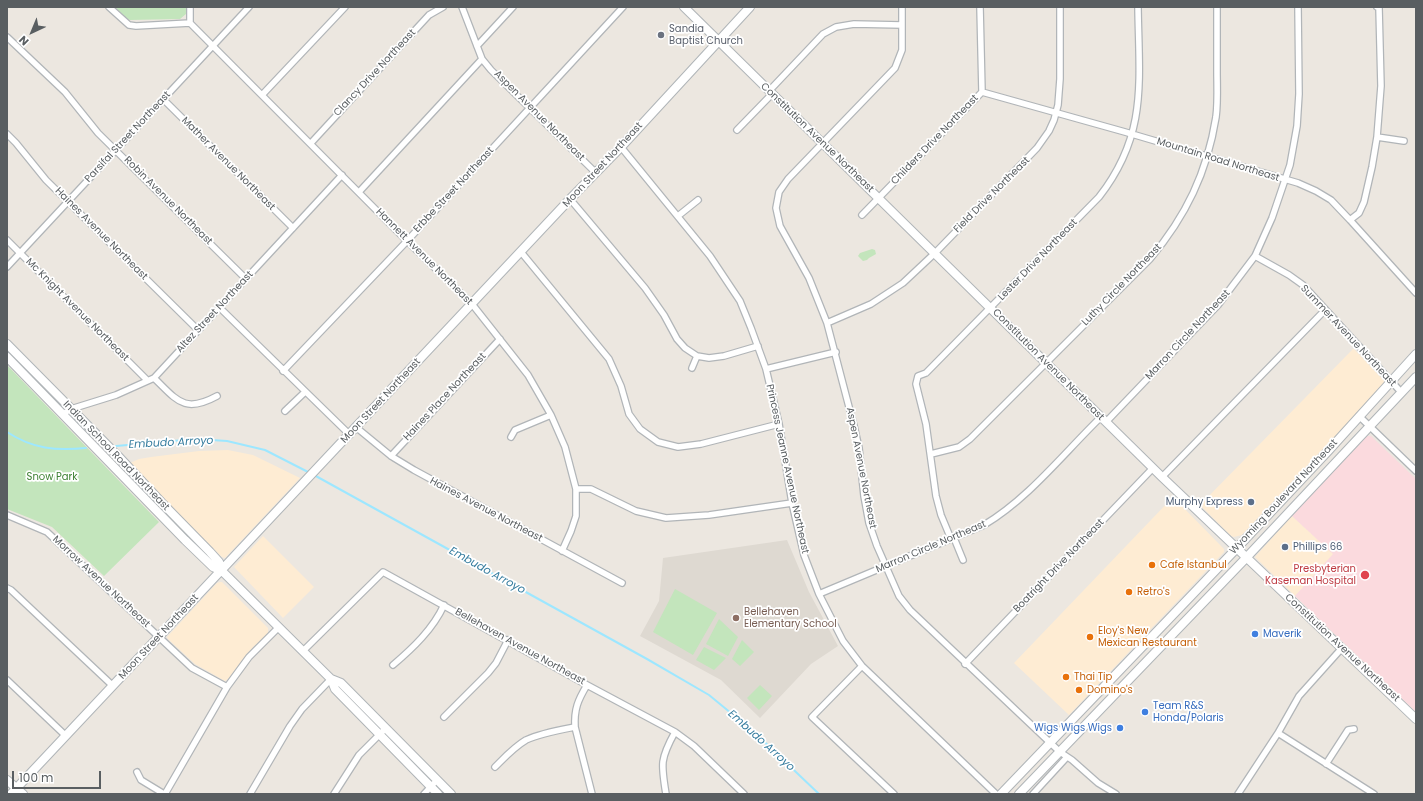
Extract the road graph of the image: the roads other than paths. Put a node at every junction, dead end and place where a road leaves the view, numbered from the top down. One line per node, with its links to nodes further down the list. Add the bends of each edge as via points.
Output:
1 (109, 7): 18 (street, via 129,25)
2 (190, 7): 18 (street)
3 (249, 7): 22 (street, Parsifal Street Northeast)
4 (344, 7): 27 (street)
5 (443, 7): 36 (street, Clancy Drive Northeast, via 429,15)
6 (462, 7): 23 (street)
7 (514, 7): 23 (street)
8 (623, 7): 29 (street, Erbbe Street Northeast)
9 (684, 7): 21 (street, Constitution Avenue Northeast)
10 (750, 7): 21 (street, Moon Street Northeast)
11 (902, 7): 19 (street, Aspen Avenue Northeast)
12 (980, 7): 26 (street, Childers Drive Northeast)
13 (1060, 7): 30 (street, Field Drive Northeast, via 1060,95)
14 (1138, 7): 33 (street, Lester Drive Northeast, via 1139,98)
15 (1217, 7): 40 (street, Luthy Circle Northeast, via 1216,116)
16 (1298, 7): 43 (street, Marron Circle Northeast, via 1298,110)
17 (1378, 8): 34 (street, via 1381,86)
18 (190, 23): 22 (street, Hannett Avenue Northeast)
19 (902, 25): 25 (street, via 854,24 836,27 823,34); 37 (street, Aspen Avenue Northeast, via 902,50 895,68)
20 (7, 37): 39 (street, Robin Avenue Northeast, via 65,92 98,133)
21 (718, 41): 25 (street, Constitution Avenue Northeast); 38 (street, Moon Street Northeast)
22 (213, 45): 27 (street, Hannett Avenue Northeast); 28 (street, Parsifal Street Northeast)
23 (477, 46): 24 (street)
24 (482, 59): 29 (street, Aspen Avenue Northeast); 44 (street)
25 (770, 92): 31 (street); 37 (street, Constitution Avenue Northeast)
26 (982, 92): 30 (street, Mountain Road Northeast); 45 (street, Childers Drive Northeast)
27 (262, 95): 36 (street, Hannett Avenue Northeast)
28 (163, 99): 39 (street, Parsifal Street Northeast); 52 (street, Mather Avenue Northeast)
29 (530, 108): 41 (street, Aspen Avenue Northeast); 54 (street, Erbbe Street Northeast)
30 (1057, 112): 33 (street, Mountain Road Northeast); 57 (street, Field Drive Northeast, via 1049,131 1037,148)
31 (737, 130)
32 (7, 134): 48 (street, Haines Avenue Northeast)
33 (1132, 134): 40 (street, Mountain Road Northeast); 64 (street, Lester Drive Northeast, via 1116,173 1099,197)
34 (1377, 137): 35 (street); 51 (street, via 1364,202 1359,213)
35 (1404, 141)
36 (311, 143): 42 (street, Hannett Avenue Northeast)
37 (822, 143): 45 (street, Constitution Avenue Northeast); 66 (street, Aspen Avenue Northeast, via 788,179 779,192 776,208 780,226 809,278)
38 (621, 147): 41 (street, Moon Street Northeast); 50 (street, Princess Jeanne Avenue Northeast)
39 (116, 150): 48 (street, Parsifal Street Northeast); 60 (street, Robin Avenue Northeast)
40 (1207, 156): 43 (street, Mountain Road Northeast); 75 (street, Luthy Circle Northeast, via 1193,195 1161,245)
41 (596, 173): 46 (street, Moon Street Northeast)
42 (342, 175): 44 (street, Hannett Avenue Northeast); 52 (street, Altez Street Northeast)
43 (1286, 180): 51 (street, Mountain Road Northeast, via 1316,191 1331,200); 58 (street, Marron Circle Northeast)
44 (359, 192): 54 (street, Hannett Avenue Northeast)
45 (879, 198): 49 (street, Childers Drive Northeast); 57 (street, Constitution Avenue Northeast)
46 (570, 199): 55 (street, Moon Street Northeast); 73 (street, via 645,288 685,348)
47 (698, 200): 50 (street)
48 (68, 202): 56 (street, Parsifal Street Northeast); 67 (street, Haines Avenue Northeast)
49 (862, 215)
50 (678, 216): 70 (street, Princess Jeanne Avenue Northeast, via 715,262 740,301)
51 (1350, 220): 61 (street, Mountain Road Northeast)
52 (293, 228): 60 (street, Altez Street Northeast)
53 (7, 240): 56 (street, Mc Knight Avenue Northeast)
54 (407, 241): 62 (street, Hannett Avenue Northeast); 78 (street, Erbbe Street Northeast)
55 (521, 252): 62 (street, Moon Street Northeast); 93 (street, via 609,359 621,386 629,414 640,429 658,442 678,447 701,444)
56 (20, 253): 59 (street, Parsifal Street Northeast); 82 (street, Mc Knight Avenue Northeast)
57 (935, 253): 64 (street, Constitution Avenue Northeast); 66 (street, Field Drive Northeast, via 902,283 871,304)
58 (1254, 256): 65 (street, Summer Avenue Northeast, via 1303,285); 92 (street, Marron Circle Northeast, via 1218,305)
59 (7, 267)
60 (246, 279): 63 (street, Altez Street Northeast)
61 (1416, 293)
62 (472, 304): 68 (street, Hannett Avenue Northeast); 95 (street, Moon Street Northeast)
63 (220, 308): 67 (street, Altez Street Northeast); 78 (street)
64 (990, 308): 75 (street, Constitution Avenue Northeast); 98 (street, Lester Drive Northeast, via 926,373 918,376 916,384)
65 (1325, 310): 83 (street, Summer Avenue Northeast); 102 (street)
66 (827, 323): 71 (street, Aspen Avenue Northeast)
67 (198, 330): 81 (street, Altez Street Northeast)
68 (500, 339): 90 (street, Hannett Avenue Northeast, via 528,375); 99 (street, Haines Place Northeast)
69 (7, 344): 87 (street, Indian School Road Northeast)
70 (758, 346): 73 (street, via 724,356); 77 (street, Princess Jeanne Avenue Northeast)
71 (836, 352): 77 (street); 111 (street, Aspen Avenue Northeast, via 856,433 869,523)
72 (1416, 354): 83 (street, Wyoming Boulevard Northeast)
73 (697, 356): 76 (street)
74 (7, 357): 89 (street, Indian School Road Northeast)
75 (1046, 363): 92 (street, Constitution Avenue Northeast); 98 (street, Luthy Circle Northeast, via 970,439 959,447)
76 (692, 368)
77 (766, 369): 93 (street, Princess Jeanne Avenue Northeast)
78 (284, 371): 85 (street)
79 (1416, 372): 84 (street)
80 (1416, 377): 84 (street, Wyoming Boulevard Northeast)
81 (154, 378): 82 (street); 86 (street, via 178,401 187,405 205,402)
82 (147, 380): 87 (street, via 116,395)
83 (1390, 382): 84 (street, Summer Avenue Northeast); 91 (street, Wyoming Boulevard Northeast)
84 (1402, 390): 94 (street, Wyoming Boulevard Northeast)
85 (305, 392): 88 (street); 96 (street)
86 (218, 396)
87 (71, 409): 89 (street); 112 (street, Indian School Road Northeast, via 219,562)
88 (285, 411)
89 (64, 414): 112 (street, Indian School Road Northeast, via 185,540 213,567)
90 (551, 415): 97 (street, via 515,430); 103 (street, Hannett Avenue Northeast, via 565,448)
91 (1359, 416): 94 (street); 107 (street, Wyoming Boulevard Northeast)
92 (1103, 419): 100 (street, Constitution Avenue Northeast); 106 (street, Marron Circle Northeast, via 1021,499 984,525)
93 (779, 424): 104 (street, Princess Jeanne Avenue Northeast)
94 (1370, 427): 101 (street); 109 (street, Wyoming Boulevard Northeast)
95 (356, 428): 96 (street, Moon Street Northeast); 99 (street, Haines Avenue Northeast)
96 (350, 435): 112 (street, Moon Street Northeast)
97 (511, 437)
98 (931, 454): 106 (street, Lester Drive Northeast, via 941,515)
99 (391, 456): 108 (street, Haines Avenue Northeast)
100 (1153, 468): 102 (street, Constitution Avenue Northeast); 122 (street, Boatright Drive Northeast)
101 (1416, 471)
102 (1162, 477): 107 (street, Constitution Avenue Northeast)
103 (576, 488): 104 (street, via 591,489 636,511 666,518 709,515); 108 (street, Hannett Avenue Northeast, via 576,516)
104 (792, 503): 115 (street, Princess Jeanne Avenue Northeast, via 804,555)
105 (7, 515): 118 (street, Morrow Avenue Northeast, via 36,526 56,539)
106 (952, 538): 110 (street, Lester Drive Northeast); 111 (street, Marron Circle Northeast)
107 (1236, 549): 109 (street, Constitution Avenue Northeast); 139 (street, Wyoming Boulevard Northeast)
108 (562, 551): 113 (street, Haines Avenue Northeast)
109 (1246, 558): 120 (street, Constitution Avenue Northeast); 140 (street, Wyoming Boulevard Northeast)
110 (963, 560)
111 (886, 566): 115 (street, Marron Circle Northeast); 122 (street, Aspen Avenue Northeast, via 899,596 910,610)
112 (222, 571): 117 (street, Indian School Road Northeast); 118 (street, Moon Street Northeast)
113 (622, 583)
114 (7, 588): 128 (street)
115 (819, 594): 124 (street, Princess Jeanne Avenue Northeast, via 843,641)
116 (444, 605): 119 (street, Bellehaven Avenue Northeast); 121 (street, Bellehaven Avenue Northeast, via 383,572); 123 (street, via 439,618 430,629)
117 (279, 627): 121 (street, Indian School Road Northeast); 129 (street, via 249,657)
118 (159, 636): 128 (street, Moon Street Northeast); 129 (street, Morrow Avenue Northeast, via 192,668)
119 (508, 640): 127 (street, Bellehaven Avenue Northeast); 130 (street, via 488,673)
120 (1342, 648): 131 (street, Constitution Avenue Northeast); 136 (street, via 1299,696)
121 (303, 651): 125 (street, Indian School Road Northeast)
122 (965, 664): 139 (street, Aspen Avenue Northeast)
123 (393, 665)
124 (862, 666): 159 (street, via 812,717); 160 (street, Princess Jeanne Avenue Northeast)
125 (331, 679): 133 (street, Indian School Road Northeast, via 341,683); 137 (street, Indian School Road Northeast, via 335,689); 151 (street, via 302,709 290,726)
126 (7, 680): 138 (street)
127 (587, 685): 132 (street, via 577,704); 135 (street, Bellehaven Avenue Northeast)
128 (112, 686): 138 (street, Moon Street Northeast)
129 (227, 687): 150 (street)
130 (444, 717)
131 (1416, 719)
132 (575, 727): 143 (street, via 545,733 527,740 514,748); 156 (street)
133 (386, 728): 137 (street); 146 (street, Indian School Road Northeast)
134 (1354, 729): 142 (street, via 1348,730)
135 (675, 732): 157 (street, via 662,761); 158 (street, Bellehaven Avenue Northeast, via 694,746)
136 (1278, 733): 142 (street); 149 (street)
137 (379, 734): 147 (street, Indian School Road Northeast); 152 (street, via 355,759)
138 (66, 736): 148 (street, Moon Street Northeast)
139 (1050, 743): 140 (street, Aspen Avenue Northeast); 161 (street, Wyoming Boulevard Northeast)
140 (1060, 752): 141 (street, Aspen Avenue Northeast); 162 (street, Wyoming Boulevard Northeast)
141 (1067, 757): 163 (street); 164 (street, Aspen Avenue Northeast, via 1098,783)
142 (1326, 764): 165 (street)
143 (495, 767)
144 (137, 772): 150 (street, via 141,780)
145 (7, 780): 148 (street)
146 (437, 780): 147 (street); 155 (street, Indian School Road Northeast)
147 (431, 787): 153 (street); 154 (street, Indian School Road Northeast)
148 (17, 792)
149 (1241, 793)
150 (165, 794)
151 (250, 794)
152 (334, 794)
153 (424, 794)
154 (438, 794)
155 (451, 794)
156 (592, 794)
157 (666, 794)
158 (744, 794)
159 (894, 794)
160 (996, 794)
161 (1001, 794)
162 (1019, 794)
163 (1033, 794)
164 (1116, 794)
165 (1374, 794)

